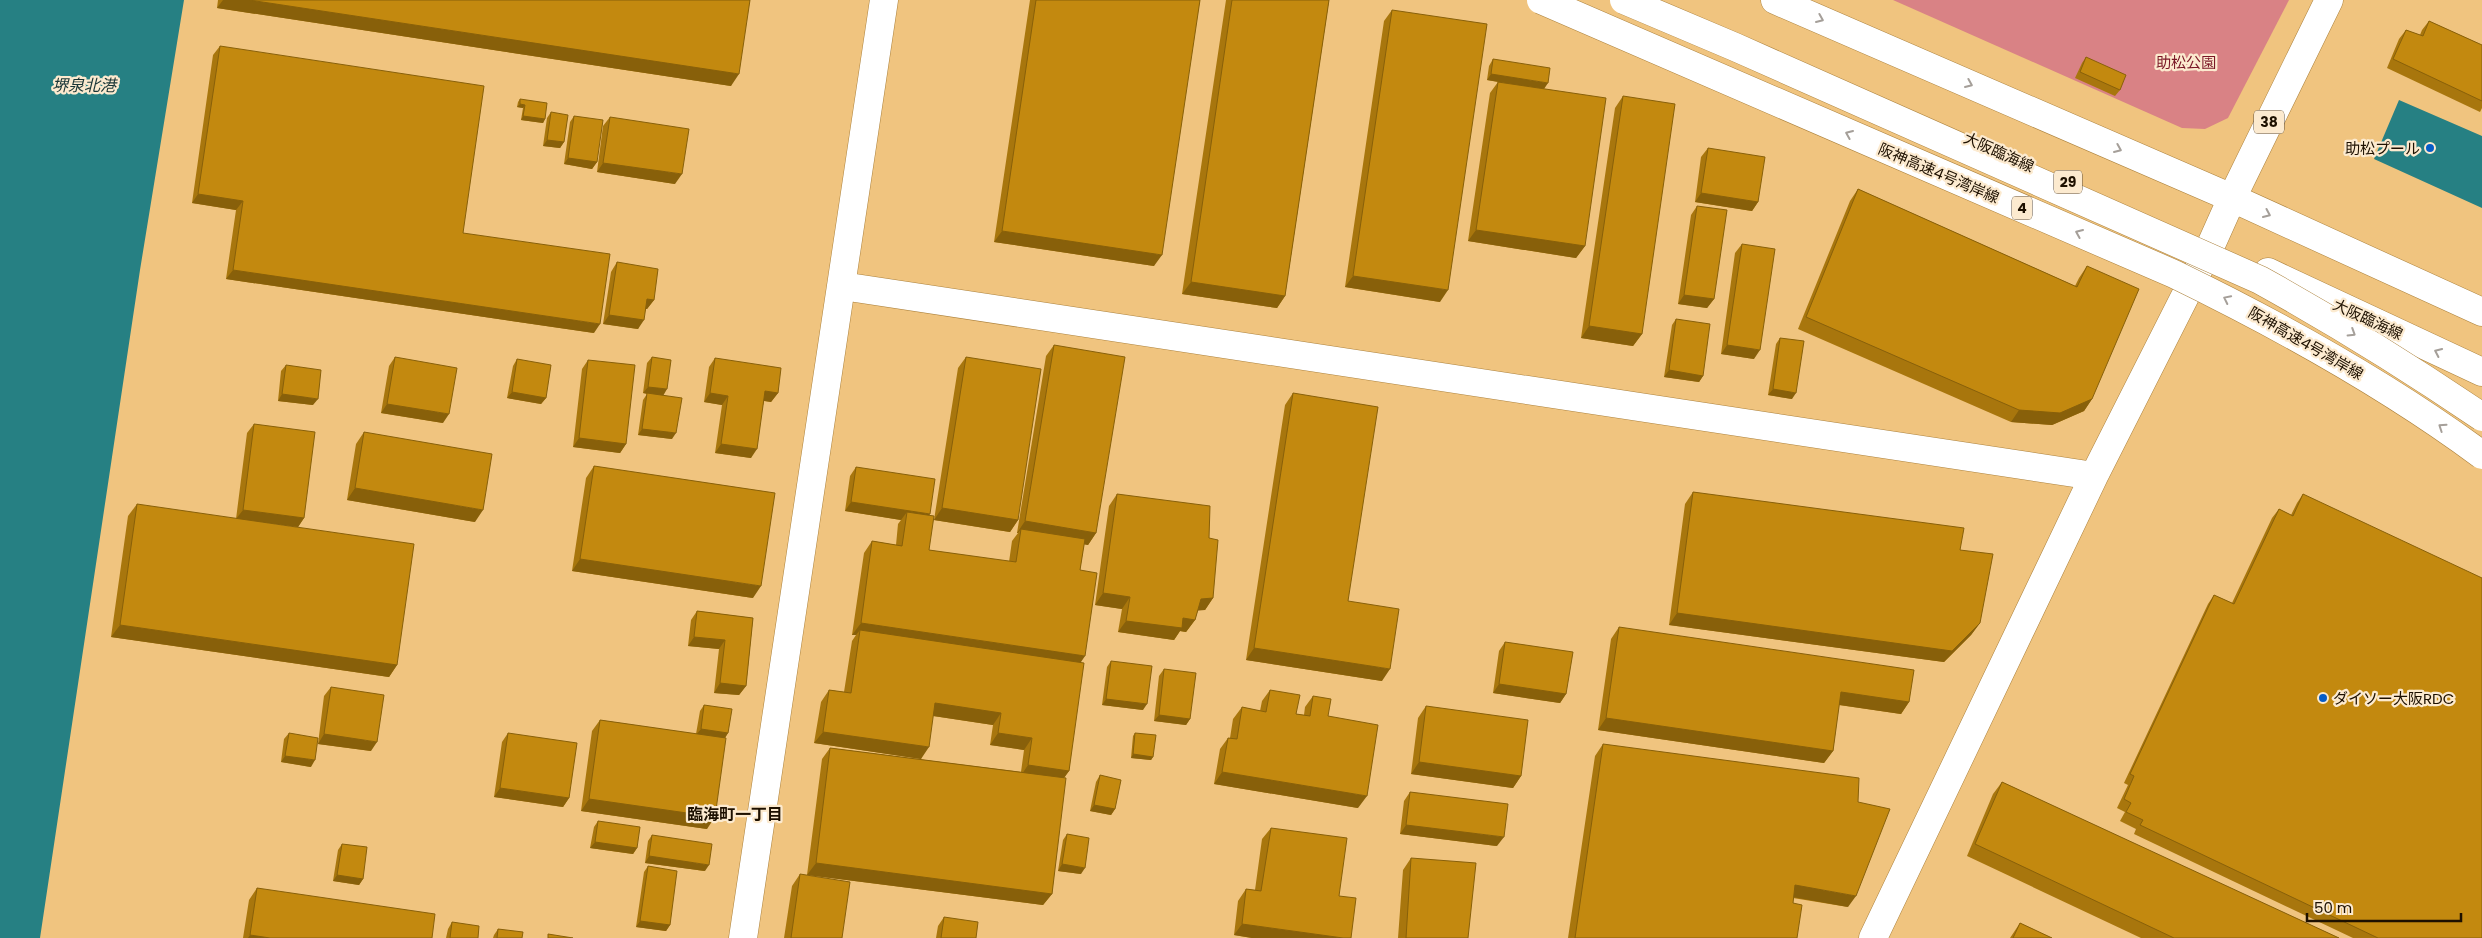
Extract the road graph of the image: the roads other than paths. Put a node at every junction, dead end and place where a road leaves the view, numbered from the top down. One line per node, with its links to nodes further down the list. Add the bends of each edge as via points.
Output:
1 (884, 0): 9 (main road)
2 (1541, 0): 13 (main road, 阪神高速4号湾岸線 / 4, one-way to 2, bridge, via 2327,353 2251,311 2174,274)
3 (1624, 0): 12 (main road, 阪神高速4号湾岸線 / 4, one-way to 12, bridge, via 2260,280 2334,321)
4 (1650, 0): 8 (main road, 大阪臨海線 / 29)
5 (1775, 0): 7 (main road, one-way to 7)
6 (2329, 0): 7 (main road, 38)
7 (2232, 198): 8 (main road, 38); 10 (main road, one-way to 10)
8 (2211, 245): 11 (main road, 大阪臨海線 / 29, one-way to 8); 14 (main road)
9 (842, 286): 14 (main road); 15 (main road)
10 (2482, 312)
11 (2482, 372)
12 (2482, 417)
13 (2482, 455)
14 (2094, 476): 16 (main road)
15 (743, 938)
16 (1873, 938)

